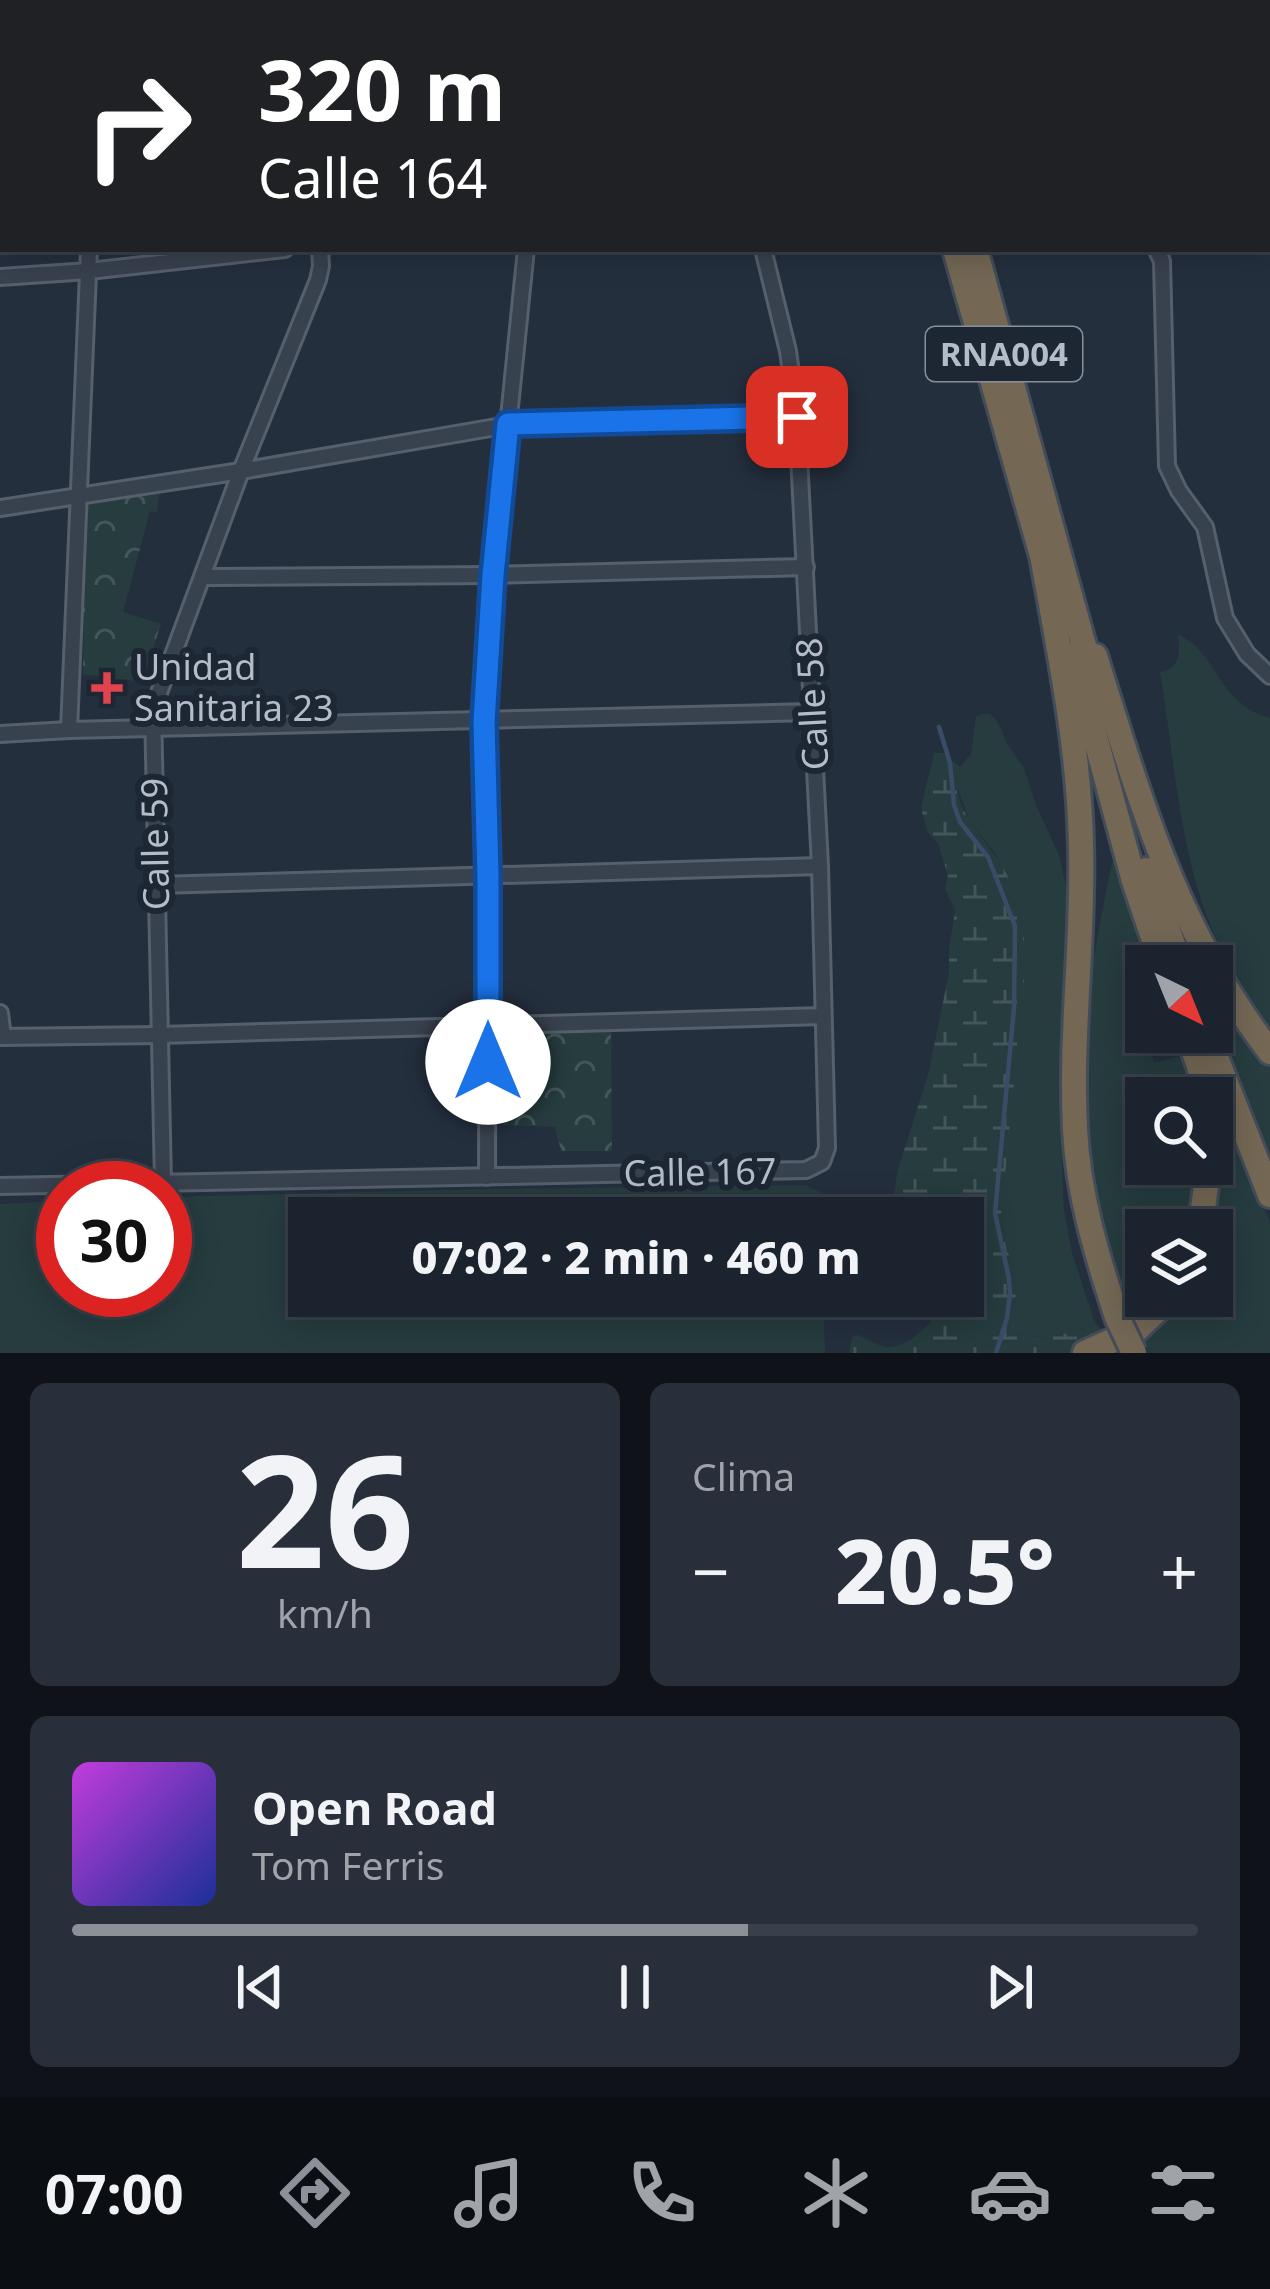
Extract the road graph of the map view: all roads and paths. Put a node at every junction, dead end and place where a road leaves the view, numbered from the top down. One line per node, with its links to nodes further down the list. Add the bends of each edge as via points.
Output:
1 (89, 252): 11 (street)
2 (258, 252): 11 (street)
3 (320, 252): 17 (street, Calle 59, via 318,280)
4 (526, 252): 14 (street)
5 (764, 252): 13 (street, Calle 58)
6 (941, 252): 15 (highway)
7 (956, 252): 15 (highway, RNA004)
8 (976, 252): 16 (highway, RNA004)
9 (989, 252): 16 (highway)
10 (1158, 252): 24 (street, via 1167,466 1205,527 1225,618)
11 (89, 271): 12 (street); 18 (street)
12 (0, 278)
13 (797, 417): 14 (street); 21 (street, Calle 58)
14 (508, 424): 17 (street); 22 (street)
15 (1009, 446): 20 (highway, RNA004)
16 (1034, 458): 20 (highway, RNA004)
17 (242, 471): 18 (street); 23 (street, Calle 59)
18 (79, 495): 19 (street); 28 (street)
19 (0, 508)
20 (1051, 558): 33 (highway, via 1142,909); 39 (highway, via 1168,878 1221,982); 50 (highway, bridge, via 1079,796 1078,1168)
21 (806, 566): 22 (street); 25 (street, Calle 58)
22 (493, 575): 23 (street); 26 (street)
23 (204, 577): 27 (street, Calle 59, via 155,698)
24 (1270, 676)
25 (812, 712): 26 (street); 30 (street, Calle 58)
26 (484, 722): 27 (street); 31 (street)
27 (152, 729): 28 (street); 32 (street, Calle 59)
28 (69, 730): 29 (street)
29 (0, 734)
30 (820, 866): 31 (street); 35 (street, Calle 58)
31 (488, 876): 32 (street); 36 (street)
32 (156, 885): 37 (street, Calle 59)
33 (1161, 945)
34 (0, 1013): 38 (street)
35 (823, 1016): 36 (street); 42 (street, Calle 58)
36 (488, 1024): 37 (street); 43 (street)
37 (160, 1035): 38 (street); 41 (street, Calle 59)
38 (1, 1036)
39 (1270, 1052)
40 (1215, 1053): 47 (highway)
41 (163, 1161)
42 (822, 1162): 43 (street, Calle 167, via 806,1170)
43 (487, 1177): 44 (street, Calle 167)
44 (192, 1182)
45 (36, 1185): 46 (street, Calle 167)
46 (0, 1186)
47 (1270, 1195)
48 (1150, 1317): 49 (highway)
49 (1085, 1353)
50 (1134, 1353)

